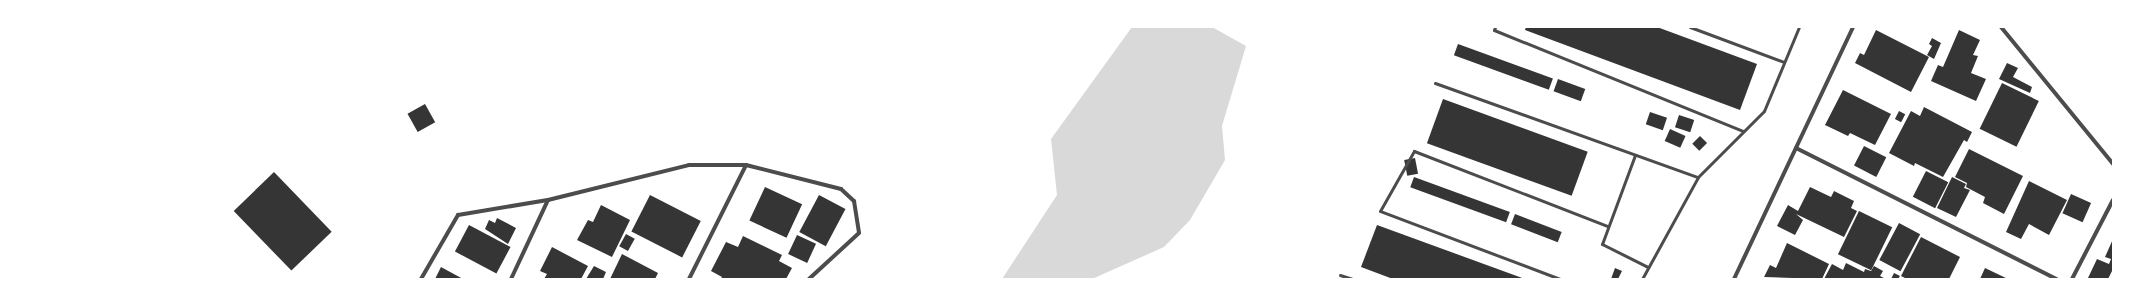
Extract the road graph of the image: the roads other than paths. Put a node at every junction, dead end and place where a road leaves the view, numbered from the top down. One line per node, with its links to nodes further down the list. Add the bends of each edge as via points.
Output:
1 (1495, 27): 8 (lane, via 1494,30)
2 (1690, 27): 6 (lane)
3 (1799, 27): 6 (lane)
4 (1853, 27): 9 (street)
5 (2001, 27): 11 (street)
6 (1784, 62): 8 (lane, via 1764,111)
7 (1435, 83): 10 (lane)
8 (1743, 131): 13 (lane)
9 (1796, 148): 26 (street); 27 (street)
10 (1635, 155): 13 (lane); 16 (lane)
11 (2113, 164)
12 (746, 165): 14 (street, via 689,165); 21 (street); 22 (street, via 841,189 854,201 860,233)
13 (1698, 177): 17 (lane)
14 (548, 200): 19 (street, via 458,215); 20 (street)
15 (2113, 200): 28 (street)
16 (1607, 226): 17 (lane, via 1602,244); 24 (lane, via 1414,151 1380,211)
17 (1648, 267): 25 (lane)
18 (1340, 275): 23 (lane)
19 (421, 279)
20 (511, 279)
21 (689, 279)
22 (809, 279)
23 (1352, 279)
24 (1560, 279)
25 (1642, 279)
26 (1734, 279)
27 (2057, 279)
28 (2072, 279)

